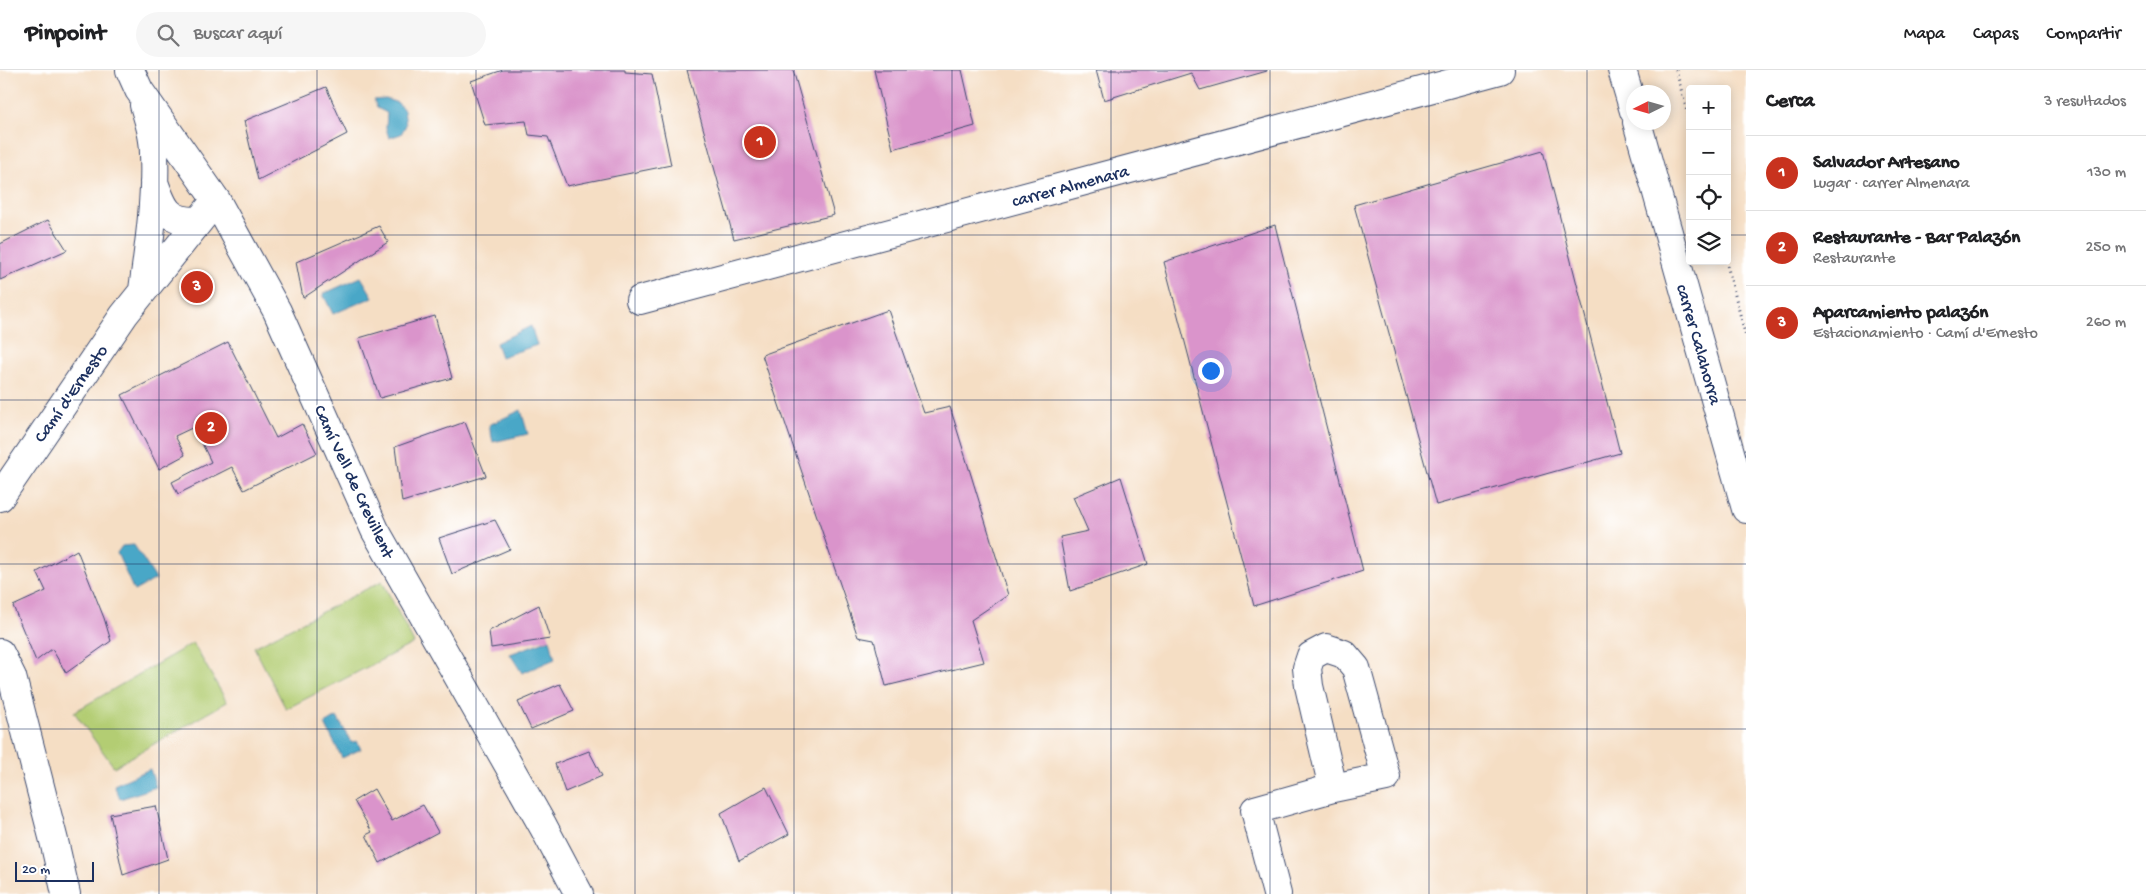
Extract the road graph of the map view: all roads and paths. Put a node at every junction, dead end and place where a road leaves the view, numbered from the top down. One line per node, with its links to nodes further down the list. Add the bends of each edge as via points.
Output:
1 (1500, 70): 13 (street, carrer Almenara)
2 (1622, 70): 5 (street)
3 (1676, 70): 6 (path)
4 (135, 80): 8 (street, via 152,137); 9 (street, Camí Vell de Crevillent)
5 (1626, 85)
6 (1686, 108)
7 (1639, 130): 16 (street, carrer Calahorra)
8 (153, 180): 10 (street, via 164,208 171,215 184,221); 12 (street)
9 (216, 200): 10 (street, Camí d'Ernesto); 20 (street, Camí Vell de Crevillent, via 277,311 375,530)
10 (198, 221): 12 (street, Camí d'Ernesto)
11 (1727, 265): 14 (path)
12 (143, 292): 15 (street, Camí d'Ernesto, via 118,323)
13 (640, 300)
14 (1746, 337)
15 (0, 497)
16 (1746, 509)
17 (0, 653): 19 (street, via 12,678)
18 (1333, 788): 18 (street, via 1307,668 1311,656 1326,648 1344,654 1356,668 1386,777); 21 (street, via 1256,810)
19 (66, 894)
20 (579, 894)
21 (1277, 894)

